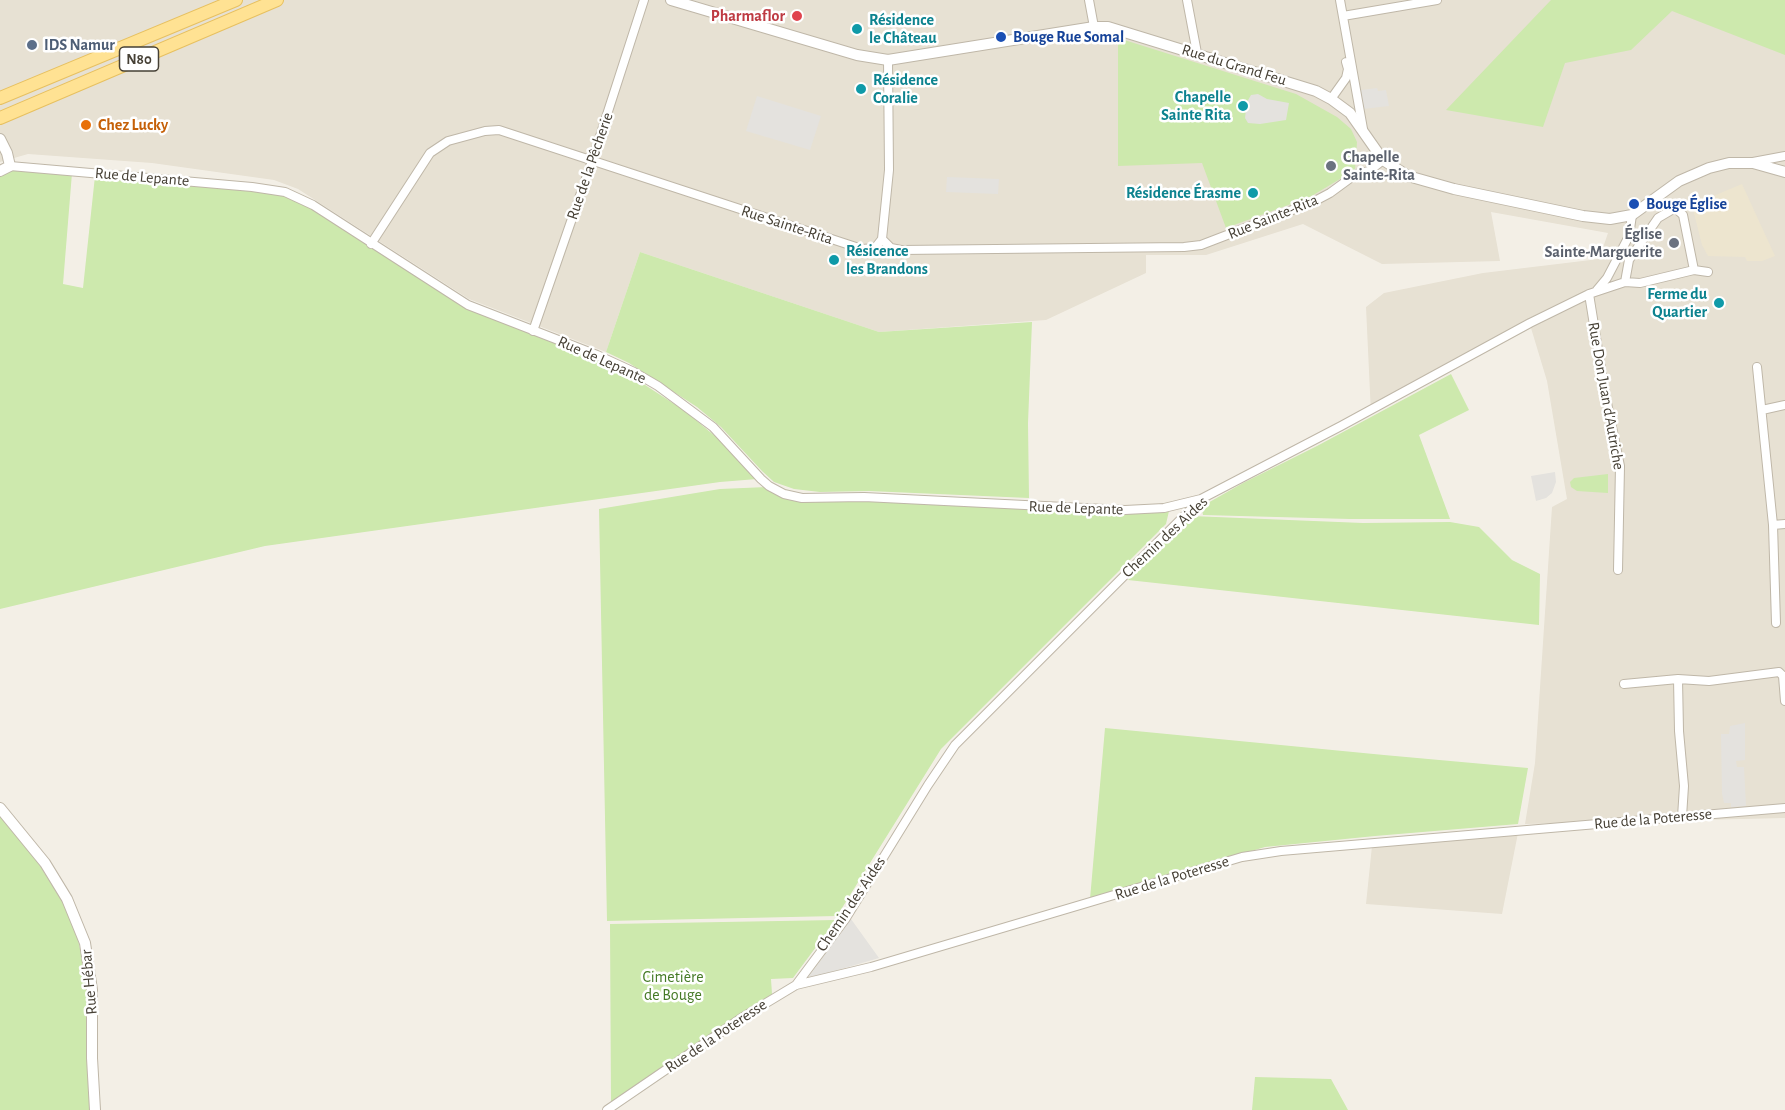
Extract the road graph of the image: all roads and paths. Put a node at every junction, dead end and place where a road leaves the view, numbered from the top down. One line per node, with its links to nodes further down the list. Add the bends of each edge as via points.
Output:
1 (236, 0): 14 (main road, N80)
2 (277, 0): 16 (main road, N80)
3 (644, 0): 21 (street, Rue de la Pêcherie)
4 (671, 0): 13 (street, Rue du Grand Feu, via 858,55)
5 (1089, 0): 10 (street)
6 (1187, 0): 12 (street)
7 (1340, 0): 9 (street)
8 (1437, 0): 9 (street)
9 (1343, 16): 11 (street)
10 (1094, 27): 12 (street, Rue du Grand Feu, via 1108,27); 13 (street, Rue du Grand Feu)
11 (1344, 29): 15 (street, via 1341,39 1348,69); 17 (street)
12 (1197, 53): 15 (street, Rue du Grand Feu, via 1310,88)
13 (888, 60): 27 (street, via 889,170)
14 (0, 98)
15 (1331, 99): 17 (street, Rue du Grand Feu, via 1350,113)
16 (0, 118)
17 (1363, 131): 20 (street, Rue du Grand Feu)
18 (0, 139): 23 (street)
19 (1785, 156): 22 (street)
20 (1383, 160): 26 (street, Rue du Grand Feu, via 1408,176 1454,189 1583,216 1610,219); 27 (street, Rue Sainte-Rita, via 1313,202 1201,245 901,250 891,248)
21 (592, 161): 27 (street, Rue Sainte-Rita, via 862,249 875,248); 28 (street, Rue Sainte-Rita, via 499,130 448,141 430,153); 33 (street, Rue de la Pêcherie)
22 (1753, 162): 25 (street); 26 (street, Rue du Grand Feu, via 1709,168 1678,182)
23 (10, 166): 24 (street); 28 (street, Rue de Lepante, via 285,192 313,205)
24 (0, 171)
25 (1785, 172)
26 (1632, 215): 32 (street, via 1629,236 1607,279)
27 (882, 239)
28 (372, 244): 33 (street, Rue de Lepante, via 468,305)
29 (1694, 270): 30 (street); 31 (street, Chemin des Aides, via 1640,283); 31 (street, via 1683,215 1675,208 1658,218 1629,260)
30 (1708, 272)
31 (1625, 282): 32 (street, Chemin des Aides)
32 (1593, 292): 37 (street, Chemin des Aides); 40 (street, Rue Don Juan d'Autriche, via 1605,393 1620,466)
33 (533, 331): 37 (street, Rue de Lepante, via 597,355 658,386 713,427 769,486 784,494 802,498 864,496 1125,510 1164,508)
34 (1757, 367): 36 (street)
35 (1785, 405): 36 (street)
36 (1762, 410): 39 (street)
37 (1201, 499): 49 (street, Chemin des Aides, via 955,745 846,918)
38 (1785, 524): 39 (street)
39 (1773, 525): 41 (street)
40 (1618, 570)
41 (1776, 623)
42 (1784, 676): 43 (street, via 1779,672 1709,681); 45 (street)
43 (1678, 679): 44 (street); 48 (street)
44 (1624, 684)
45 (1785, 701)
46 (0, 808): 50 (street, Rue Hébar, via 45,863 67,899 85,943 92,990)
47 (1785, 808): 48 (street, Rue de la Poteresse)
48 (1682, 817): 49 (street, Rue de la Poteresse, via 1242,857)
49 (796, 986): 51 (street, Rue de la Poteresse, via 743,1017)
50 (95, 1110)
51 (607, 1110)

